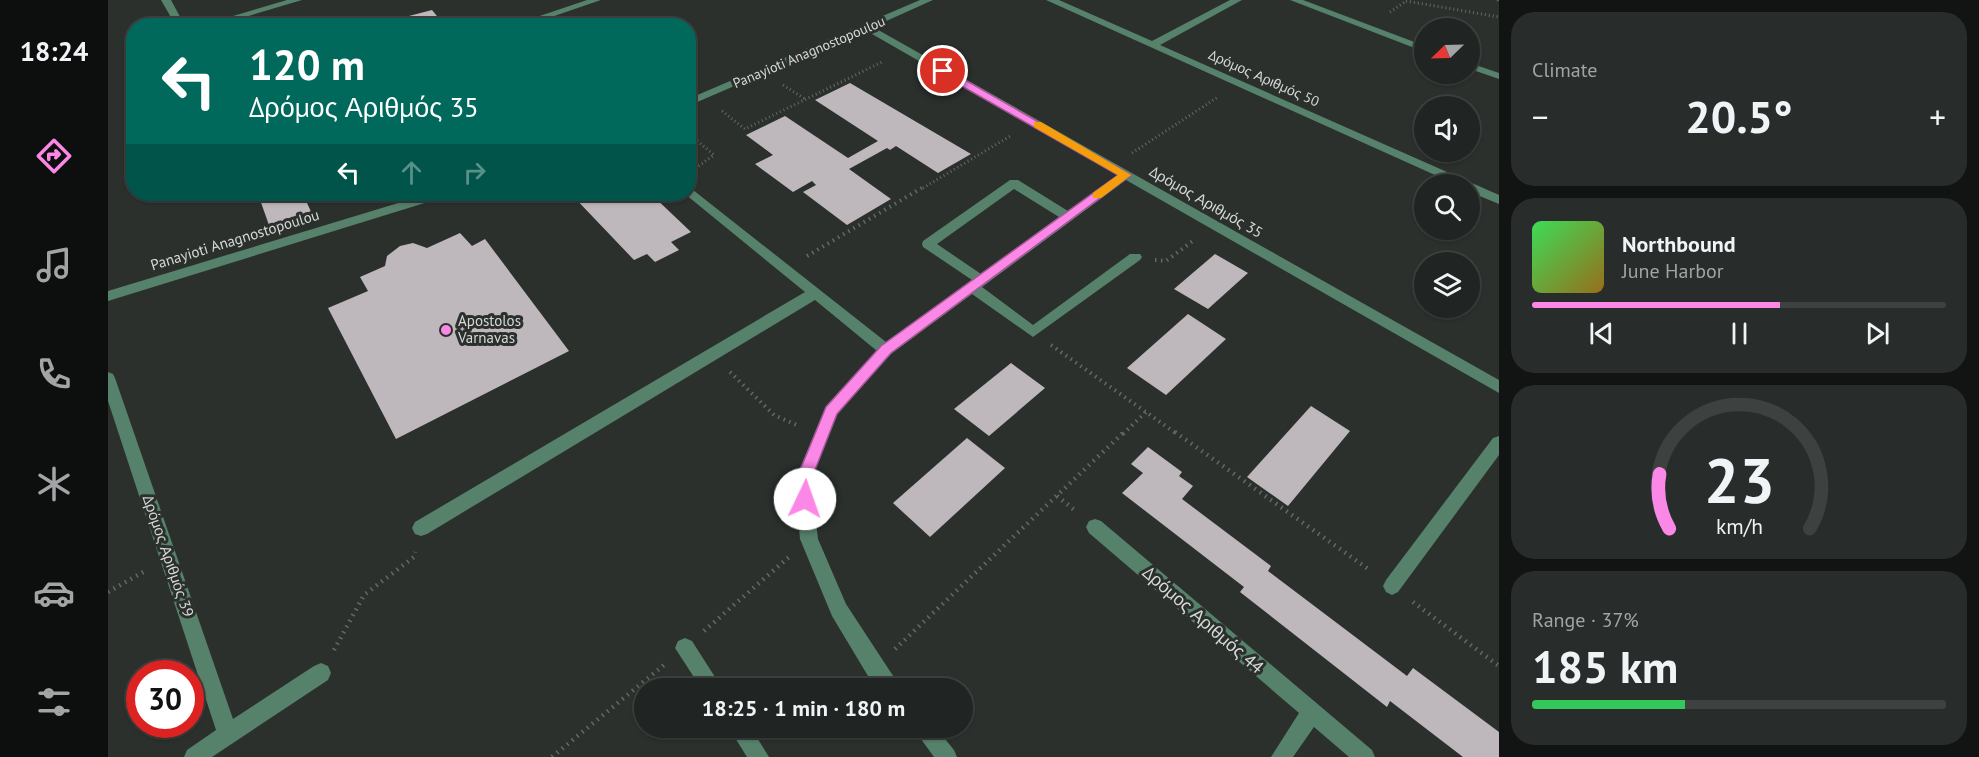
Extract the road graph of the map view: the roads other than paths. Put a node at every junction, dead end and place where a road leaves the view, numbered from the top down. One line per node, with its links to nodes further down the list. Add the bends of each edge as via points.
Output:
1 (166, 0): 9 (street)
2 (297, 0): 10 (street)
3 (596, 0): 8 (street)
4 (928, 0): 12 (street, Panayioti Anagnostopoulou)
5 (1051, 0): 13 (street, Δρόμος Αριθμός 50)
6 (1237, 0): 13 (street)
7 (1295, 0): 14 (street)
8 (548, 16): 11 (street)
9 (176, 18)
10 (232, 18)
11 (541, 18)
12 (866, 27): 17 (street, Panayioti Anagnostopoulou); 19 (street, Δρόμος Αριθμός 35)
13 (1154, 45): 18 (street, Δρόμος Αριθμός 50)
14 (1414, 45)
15 (1480, 69): 16 (street)
16 (1499, 76)
17 (696, 100)
18 (1442, 174)
19 (1126, 175): 24 (street); 31 (street, Δρόμος Αριθμός 35)
20 (1480, 191): 22 (street)
21 (696, 196): 27 (street)
22 (1499, 200)
23 (417, 201): 28 (street, Panayioti Anagnostopoulou)
24 (1068, 217): 26 (street); 26 (street, via 1014,183 928,244)
25 (1135, 257): 26 (street, via 1033,332)
26 (976, 284): 29 (street)
27 (815, 292): 29 (street); 34 (street)
28 (108, 296)
29 (886, 350): 39 (street, via 831,411 803,480 810,539 839,610)
30 (108, 378): 41 (street, Δρόμος Αριθμός 39)
31 (1499, 387)
32 (1499, 443): 35 (street)
33 (1095, 526): 40 (street, Δρόμος Αριθμός 44)
34 (421, 528)
35 (1392, 586)
36 (685, 648): 38 (street)
37 (321, 673): 41 (street)
38 (705, 678)
39 (883, 678)
40 (1311, 713): 47 (street); 48 (street, Δρόμος Αριθμός 44)
41 (228, 734): 44 (street)
42 (746, 738): 45 (street)
43 (931, 738): 46 (street)
44 (194, 757)
45 (759, 757)
46 (947, 757)
47 (1281, 757)
48 (1365, 757)

